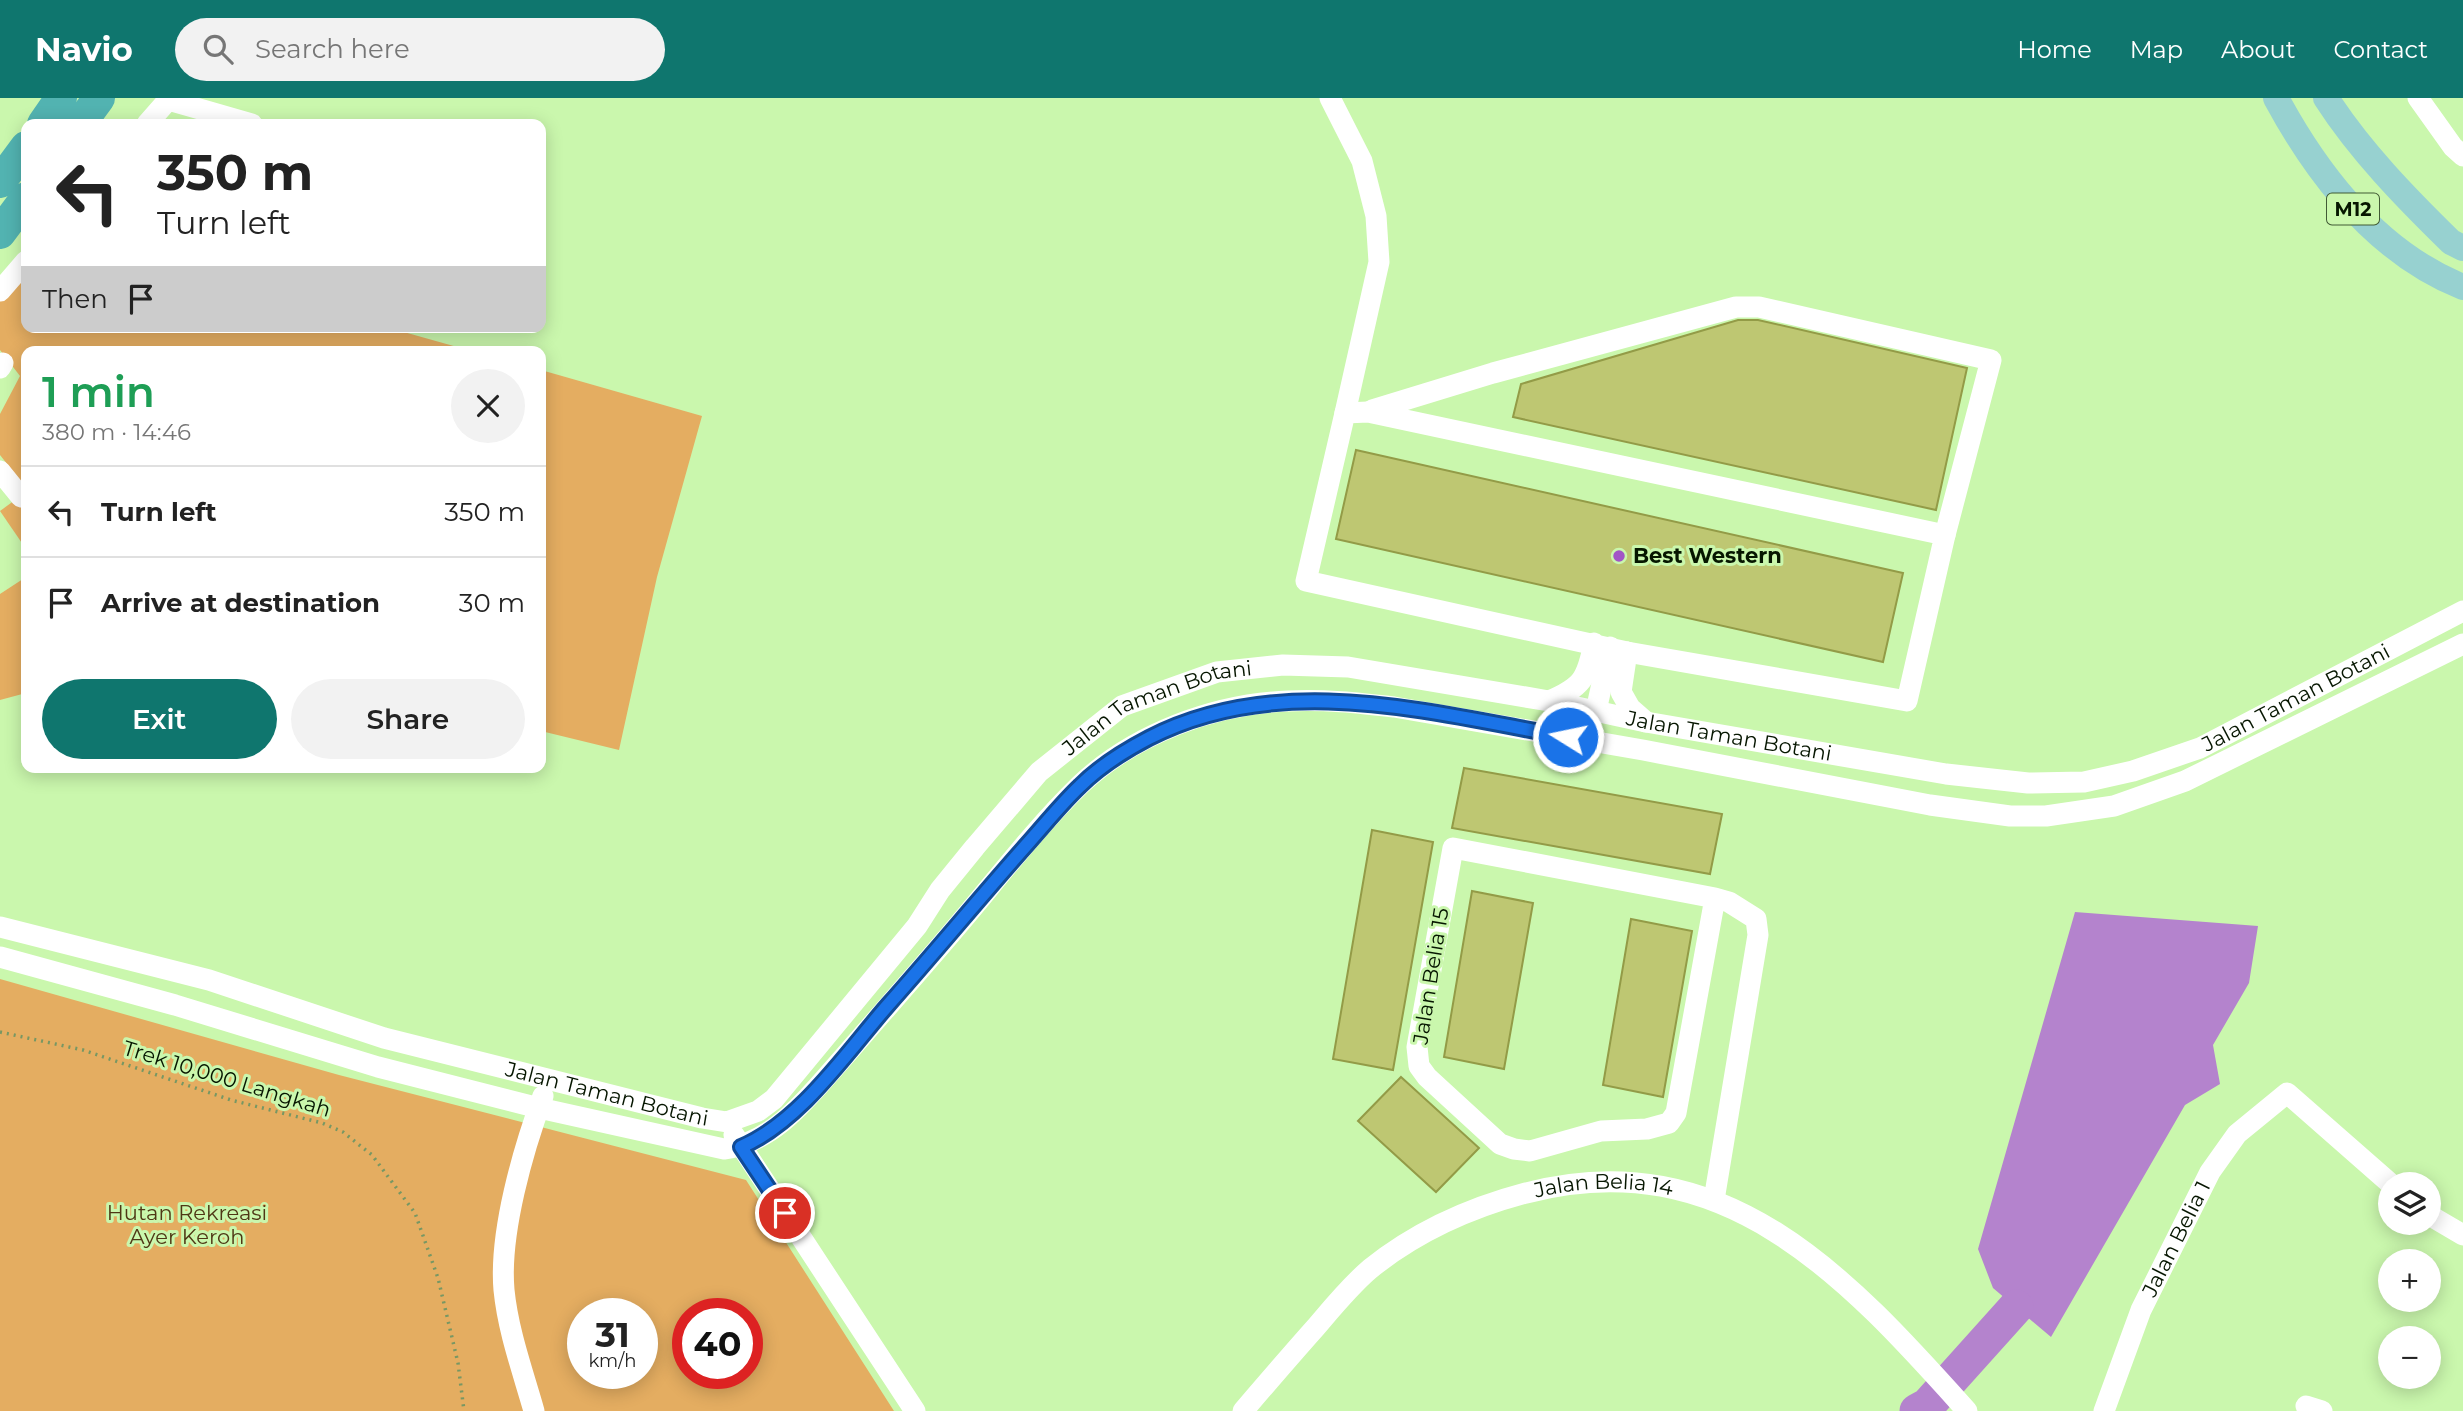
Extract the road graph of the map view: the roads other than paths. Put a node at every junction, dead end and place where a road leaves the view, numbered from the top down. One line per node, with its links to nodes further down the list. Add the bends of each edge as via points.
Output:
1 (61, 98): 7 (highway)
2 (99, 98): 8 (highway)
3 (1329, 98): 21 (street, via 1362,160 1376,216 1379,262)
4 (2276, 98): 18 (main road, M12, via 2304,148 2349,204 2415,262)
5 (2326, 98): 16 (main road, M12, via 2382,169 2451,242)
6 (2418, 98): 12 (street)
7 (46, 119)
8 (84, 119)
9 (151, 119): 10 (street, via 168,100)
10 (234, 119)
11 (21, 155): 13 (highway)
12 (2463, 156)
13 (0, 182)
14 (21, 205): 15 (highway)
15 (0, 233)
16 (2463, 248)
17 (21, 267): 19 (street)
18 (2463, 287)
19 (0, 291)
20 (1368, 411): 21 (street); 24 (street); 24 (street, via 1736,307 1759,307 1991,360)
21 (1345, 413): 27 (street, via 1306,581)
22 (0, 471): 23 (street)
23 (21, 496)
24 (1945, 535): 27 (street, via 1907,701)
25 (2463, 611): 30 (street, Jalan Taman Botani, via 2200,748 2084,782 2028,783 1946,774)
26 (2463, 644): 31 (street, Jalan Taman Botani, via 2185,781 2079,813 2010,816 1969,811)
27 (1610, 647): 28 (street, via 1573,691); 29 (street); 30 (street, via 1621,677 1621,692 1630,708)
28 (1549, 701): 29 (street, Jalan Taman Botani); 37 (street, Jalan Taman Botani, via 1348,667 1283,665 1217,672 1122,706 1039,772 774,1099 758,1111)
29 (1596, 710): 30 (street, Jalan Taman Botani); 31 (street, via 1614,733)
30 (1647, 722)
31 (1643, 750): 38 (street, Jalan Taman Botani, via 1353,702 1258,704 1179,724 1130,748 1080,786 796,1111)
32 (1715, 898): 32 (street, Jalan Belia 15, via 1454,848 1418,1047 1419,1066 1500,1144 1514,1149 1530,1151 1601,1132 1669,1123 1676,1113); 40 (street, Jalan Belia 15, via 1756,919 1758,935)
33 (0, 927): 35 (street, Jalan Taman Botani, via 209,980 384,1038)
34 (0, 957): 36 (street, Jalan Taman Botani, via 378,1067)
35 (549, 1080): 36 (street); 37 (street, Jalan Taman Botani)
36 (539, 1108): 38 (street, Jalan Taman Botani, via 698,1144); 43 (street, via 503,1247 504,1292)
37 (727, 1122): 38 (street)
38 (741, 1147): 44 (street)
39 (2378, 1173): 47 (street, Jalan Belia 1, via 2287,1093 2237,1134 2210,1172 2141,1310)
40 (1714, 1200): 45 (street, Jalan Belia 14, via 1659,1184 1601,1181 1560,1185 1468,1211 1369,1270); 46 (street, Jalan Belia 14, via 1796,1244 1908,1345)
41 (2441, 1222): 42 (street)
42 (2463, 1235)
43 (534, 1411)
44 (915, 1411)
45 (1242, 1411)
46 (1967, 1411)
47 (2104, 1411)

